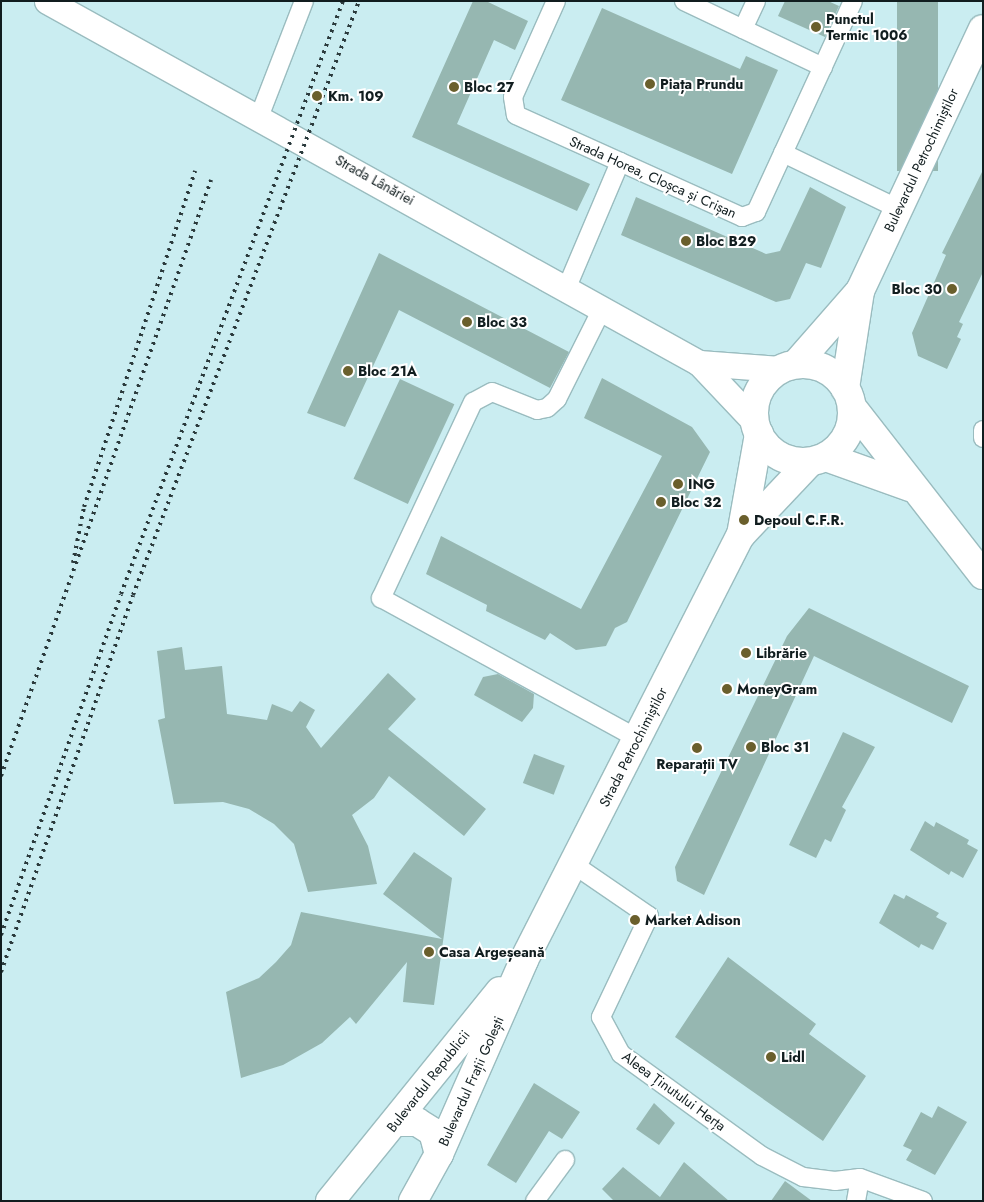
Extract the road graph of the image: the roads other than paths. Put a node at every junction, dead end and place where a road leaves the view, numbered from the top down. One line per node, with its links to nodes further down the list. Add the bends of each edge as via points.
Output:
1 (47, 1): 10 (street, Strada Lânăriei)
2 (304, 1): 10 (street)
3 (684, 1): 7 (street)
4 (756, 1): 7 (street)
5 (853, 1): 9 (street, Strada Horea, Cloșca și Crișan)
6 (552, 2): 12 (street, Strada Horea, Cloșca și Crișan, via 512,108 516,115)
7 (743, 29): 9 (street)
8 (983, 29): 13 (main road, Bulevardul Petrochimiștilor)
9 (823, 67): 11 (street, Strada Horea, Cloșca și Crișan)
10 (260, 117): 14 (street, Strada Lânăriei)
11 (782, 154): 12 (street, Strada Horea, Cloșca și Crișan, via 750,217); 13 (street)
12 (620, 162): 14 (street)
13 (899, 209): 15 (main road, Bulevardul Petrochimiștilor)
14 (568, 287): 16 (street, Strada Lânăriei)
15 (860, 291): 18 (main road, Bulevardul Petrochimiștilor); 19 (main road, Bulevardul Petrochimiștilor)
16 (603, 307): 17 (street, Strada Lânăriei); 27 (street, via 557,399 547,408 537,410 492,392 473,402 381,598)
17 (699, 363): 18 (street); 20 (street)
18 (788, 367): 19 (main road, via 824,369); 20 (main road, via 759,391)
19 (849, 397): 23 (main road, via 847,436); 24 (main road)
20 (757, 428): 23 (main road, via 780,456); 25 (main road, Strada Petrochimiștilor)
21 (983, 430): 22 (street)
22 (983, 438)
23 (818, 460): 24 (main road); 25 (main road, Strada Petrochimiștilor)
24 (910, 487): 26 (main road)
25 (742, 535): 27 (main road, Strada Petrochimiștilor)
26 (983, 575)
27 (637, 738): 28 (main road, Strada Petrochimiștilor)
28 (573, 864): 29 (main road, Strada Petrochimiștilor); 33 (street, Aleea Ținutului Herța, via 648,916 601,1017 621,1054 762,1156 803,1177 835,1181)
29 (524, 960): 30 (main road, Bulevardul Republicii); 31 (main road, Bulevardul Frații Golești)
30 (397, 1122): 31 (main road, via 417,1122 433,1132); 34 (main road, Bulevardul Republicii)
31 (439, 1154): 35 (main road, Bulevardul Frații Golești)
32 (565, 1160): 36 (street)
33 (860, 1178): 37 (street); 38 (street, Aleea Ținutului Herța)
34 (330, 1201)
35 (413, 1201)
36 (535, 1201)
37 (856, 1201)
38 (923, 1201)

